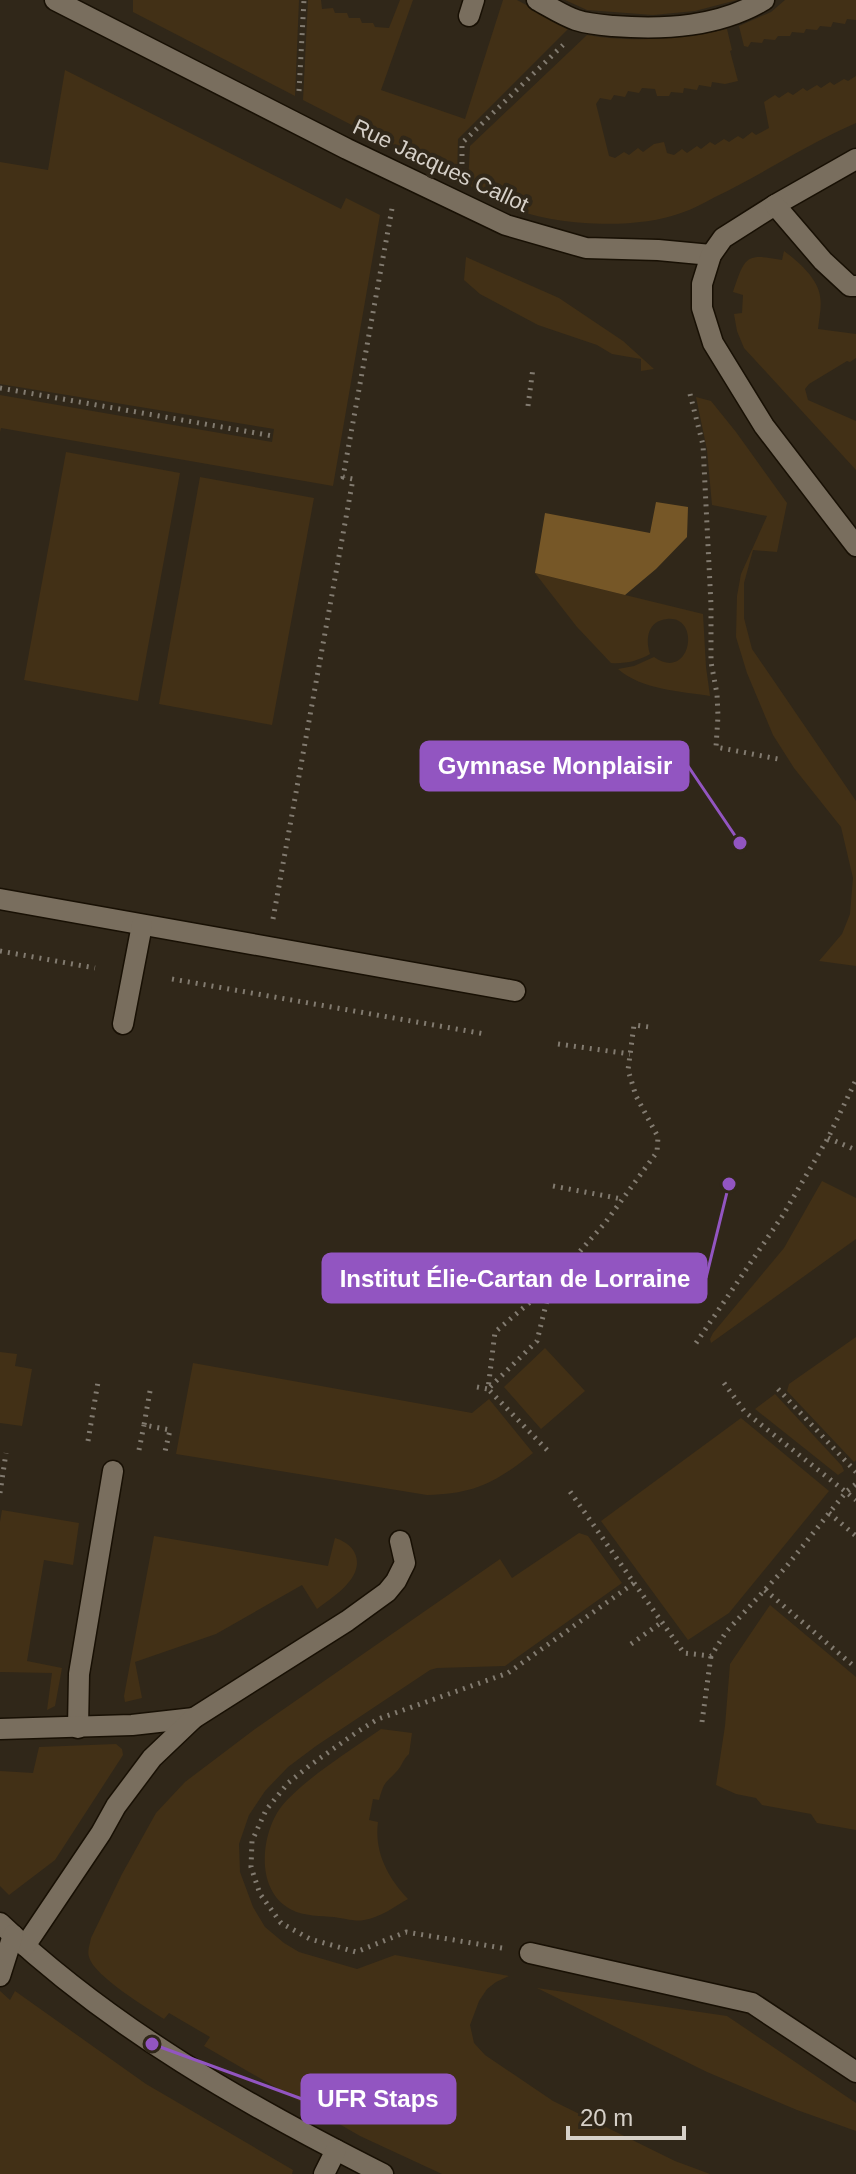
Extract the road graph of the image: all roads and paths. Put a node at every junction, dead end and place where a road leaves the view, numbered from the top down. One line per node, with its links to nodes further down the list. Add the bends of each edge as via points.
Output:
1 (55, 0): 11 (street, Rue Jacques Callot, via 506,225 586,248)
2 (304, 0): 6 (path)
3 (537, 0): 5 (street)
4 (764, 0): 5 (street, via 729,16 686,26)
5 (588, 22): 8 (path, via 462,143)
6 (299, 92)
7 (856, 159): 10 (street)
8 (462, 182)
9 (393, 203): 22 (path, via 343,477 353,479)
10 (775, 205): 11 (street, via 723,238); 12 (street, via 823,261)
11 (711, 255): 18 (street, via 702,284 702,308 713,343 764,426)
12 (856, 286)
13 (533, 368): 16 (path)
14 (0, 388): 17 (path)
15 (690, 394): 19 (path, via 703,445 716,747)
16 (528, 406)
17 (273, 436)
18 (856, 546)
19 (778, 759)
20 (0, 899): 21 (street)
21 (142, 925): 22 (street); 27 (street)
22 (269, 948): 26 (street)
23 (0, 951): 24 (path)
24 (95, 968)
25 (172, 979): 29 (path)
26 (515, 991)
27 (123, 1024)
28 (649, 1027): 31 (path, via 634,1025)
29 (485, 1034)
30 (558, 1044): 31 (path)
31 (630, 1054): 36 (path, via 628,1070 636,1096 658,1137 657,1152)
32 (855, 1082): 33 (path)
33 (828, 1138): 34 (path); 38 (path)
34 (856, 1150)
35 (553, 1186): 36 (path)
36 (622, 1199): 37 (path)
37 (551, 1284): 42 (path, via 537,1341); 42 (path, via 495,1332)
38 (696, 1343)
39 (98, 1382): 46 (path)
40 (724, 1383): 55 (path, via 745,1412)
41 (477, 1387): 42 (path)
42 (488, 1389): 48 (path)
43 (778, 1389): 52 (path)
44 (150, 1391): 45 (path)
45 (144, 1425): 47 (path); 50 (path, via 170,1430)
46 (88, 1441)
47 (139, 1450)
48 (547, 1450)
49 (6, 1453): 56 (path)
50 (164, 1456)
51 (113, 1471): 69 (street, via 79,1674)
52 (856, 1472)
53 (856, 1484): 55 (path)
54 (569, 1490): 61 (path)
55 (846, 1492): 57 (path); 58 (path)
56 (0, 1493)
57 (856, 1500)
58 (829, 1513): 59 (path); 62 (path)
59 (856, 1536)
60 (400, 1541): 67 (street, via 405,1563 387,1592)
61 (634, 1583): 63 (path); 72 (path, via 508,1673 378,1719 347,1739 288,1783 266,1810 252,1841 251,1867 260,1894 281,1923 310,1939 356,1952 406,1932)
62 (765, 1590): 65 (path); 66 (path)
63 (662, 1622): 64 (path); 65 (path, via 684,1653)
64 (631, 1644)
65 (711, 1656): 68 (path)
66 (856, 1668)
67 (194, 1718): 69 (street); 71 (street, via 152,1758)
68 (702, 1722)
69 (78, 1728): 70 (street)
70 (0, 1729)
71 (13, 1934): 73 (street); 75 (street, via 86,1997 152,2044)
72 (530, 1953): 74 (street, via 752,2003)
73 (0, 1976)
74 (856, 2072)
75 (336, 2150): 76 (street); 77 (street)
76 (324, 2174)
77 (383, 2174)

